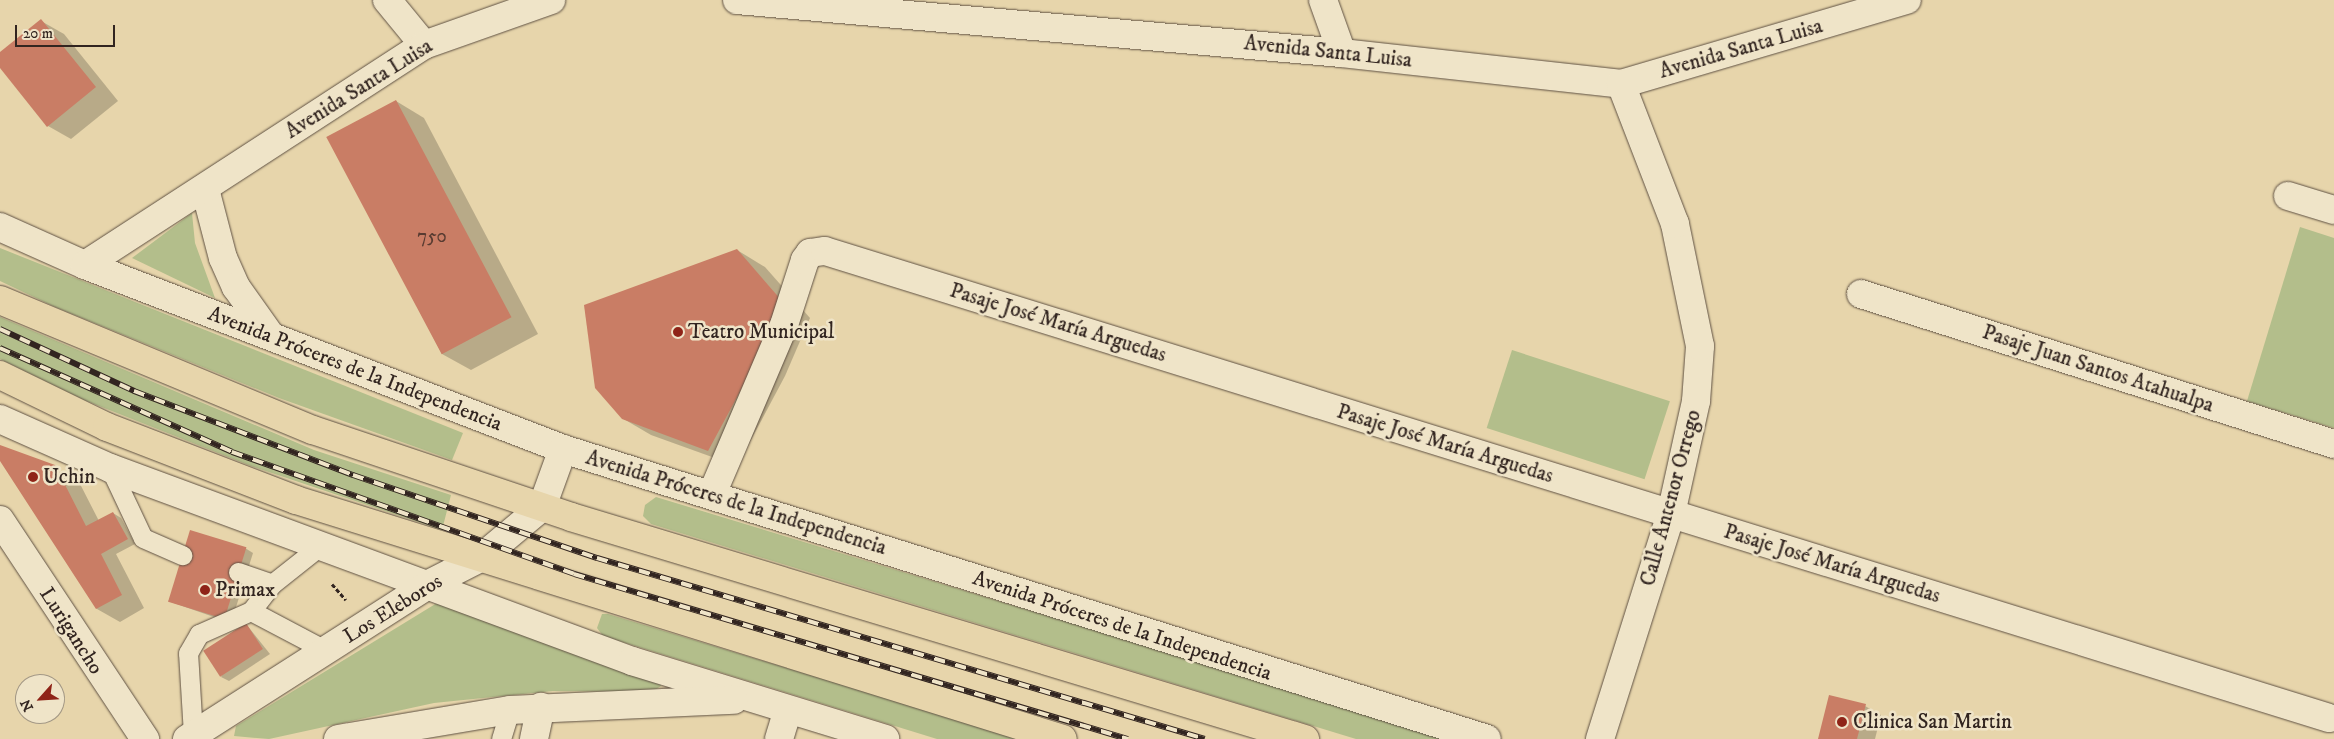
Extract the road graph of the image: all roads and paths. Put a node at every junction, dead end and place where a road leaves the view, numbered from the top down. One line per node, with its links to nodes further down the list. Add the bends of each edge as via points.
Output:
1 (387, 0): 6 (street)
2 (551, 0): 6 (street, Avenida Santa Luisa)
3 (737, 0): 7 (street, Avenida Santa Luisa)
4 (1324, 0): 7 (street)
5 (1907, 0): 8 (street, Avenida Santa Luisa)
6 (424, 45): 9 (street, Avenida Santa Luisa)
7 (1342, 53): 8 (street, Avenida Santa Luisa)
8 (1621, 84): 24 (street, Calle Antenor Orrego, via 1675,224 1700,346 1696,401)
9 (205, 189): 13 (street, Avenida Santa Luisa); 16 (street, via 212,226 236,287)
10 (2288, 196): 11 (street)
11 (2334, 210)
12 (0, 227): 13 (street, Avenida Próceres de la Independencia)
13 (85, 265): 16 (street, Avenida Próceres de la Independencia)
14 (1861, 294): 19 (street, Pasaje Juan Santos Atahualpa)
15 (0, 300): 23 (main road, via 313,430)
16 (270, 335): 20 (street, Avenida Próceres de la Independencia)
17 (0, 375): 28 (main road, via 107,427 296,500)
18 (0, 419): 21 (street)
19 (2334, 444)
20 (563, 449): 22 (street, Avenida Próceres de la Independencia); 23 (street)
21 (110, 468): 26 (street); 27 (lane, via 142,538)
22 (712, 494): 24 (street, Pasaje José María Arguedas, via 784,325 805,260 818,250); 50 (street, Avenida Próceres de la Independencia)
23 (542, 507): 28 (street, Los Eleboros); 49 (main road)
24 (1671, 514): 40 (street, Pasaje José María Arguedas); 51 (street, Calle Antenor Orrego)
25 (0, 520): 42 (street, Lurigancho)
26 (320, 546): 31 (lane); 32 (street)
27 (182, 555)
28 (482, 557): 32 (street, Los Eleboros); 48 (main road)
29 (238, 572): 31 (lane)
30 (327, 580): 33 (path)
31 (272, 584): 34 (lane)
32 (429, 584): 35 (street, Los Eleboros); 36 (street, via 632,662)
33 (352, 609)
34 (251, 611): 35 (lane); 41 (lane, via 199,634 191,642)
35 (327, 651): 41 (street, Los Eleboros)
36 (756, 700): 37 (street); 39 (street)
37 (541, 707): 38 (street); 45 (street)
38 (510, 710): 43 (street); 44 (lane)
39 (788, 710): 46 (street); 47 (street)
40 (2329, 719)
41 (190, 736)
42 (144, 739)
43 (338, 739)
44 (501, 739)
45 (534, 739)
46 (779, 739)
47 (885, 739)
48 (1063, 739)
49 (1305, 739)
50 (1487, 739)
51 (1600, 739)

